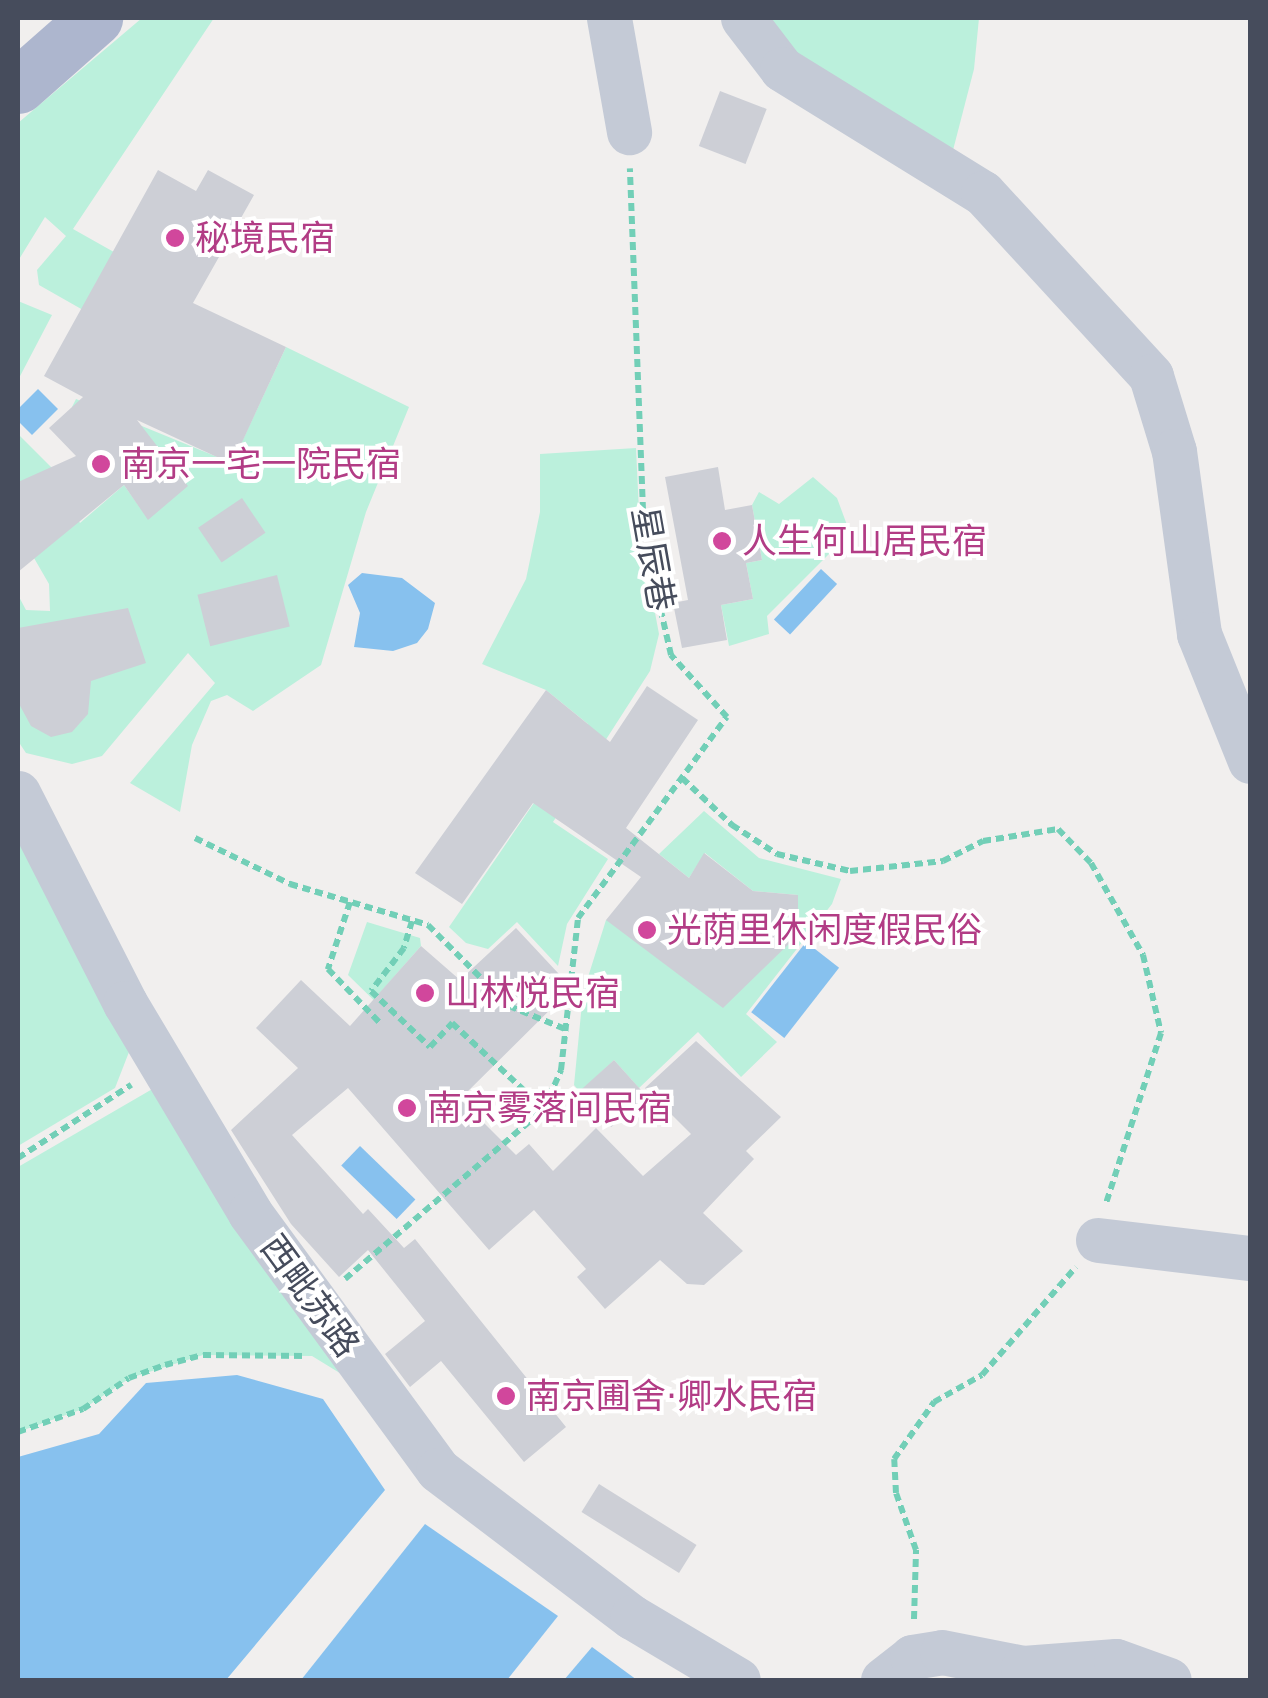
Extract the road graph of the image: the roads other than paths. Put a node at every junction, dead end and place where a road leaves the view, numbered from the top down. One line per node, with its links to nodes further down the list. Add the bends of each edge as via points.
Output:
1 (95, 18): 4 (main road)
2 (608, 18): 5 (street)
3 (744, 18): 6 (street, via 782,70 983,193 1151,376 1174,451 1199,634)
4 (18, 86)
5 (630, 132)
6 (1250, 760)
7 (18, 793): 11 (street, 西毗苏路, via 162,1065 250,1214 438,1470 632,1617)
8 (1098, 1240): 9 (street)
9 (1250, 1258)
10 (887, 1677): 12 (street, via 912,1657 942,1652 1023,1668 1116,1660)
11 (738, 1680)
12 (1169, 1680)

